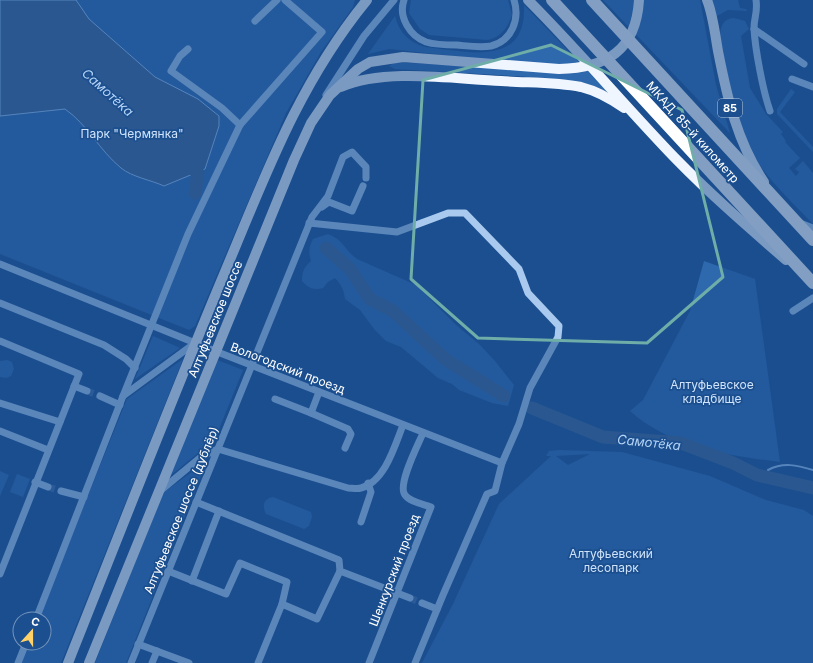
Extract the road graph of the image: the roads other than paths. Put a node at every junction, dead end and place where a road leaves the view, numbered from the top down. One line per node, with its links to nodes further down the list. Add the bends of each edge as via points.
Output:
1 (277, 0): 14 (street)
2 (285, 0): 24 (street, via 322,32)
3 (358, 0): 15 (main road)
4 (367, 0): 15 (main road, Алтуфьевское шоссе)
5 (394, 0): 23 (street, Алтуфьевское шоссе, via 348,59)
6 (404, 0): 7 (street, via 403,14 406,24 419,38 439,44 478,47 499,43 513,29 517,12)
7 (514, 0)
8 (528, 0): 25 (main road)
9 (552, 0): 35 (highway, МКАД, 85-й километр)
10 (592, 0): 28 (highway, МКАД, 85-й километр)
11 (639, 0): 21 (main road, via 637,18 631,34 622,47 597,64 559,69 403,57 385,58 358,69)
12 (756, 0): 16 (street, via 758,11)
13 (708, 1): 28 (main road, 85, via 734,120 747,152)
14 (255, 21)
15 (348, 24): 41 (main road, Алтуфьевское шоссе, via 313,77 293,114)
16 (754, 29): 18 (street); 22 (street, via 765,98)
17 (188, 49): 24 (street, via 180,56 171,71 222,108)
18 (804, 64)
19 (792, 79): 20 (street)
20 (813, 87)
21 (338, 89): 23 (main road, via 330,95); 25 (main road, via 359,80 394,78 564,85 593,90 627,110)
22 (770, 111)
23 (311, 123): 42 (main road, Алтуфьевское шоссе)
24 (240, 125): 39 (street, via 196,216)
25 (646, 127): 35 (main road, via 736,216)
26 (366, 178): 29 (street, Алтуфьевское шоссе (дублёр), via 366,167 352,152 343,157 328,196)
27 (363, 186): 29 (street, via 352,211 329,202)
28 (779, 203): 30 (highway, МКАД, 85-й километр)
29 (314, 214): 31 (street, Алтуфьевское шоссе (дублёр))
30 (795, 220): 32 (street); 33 (highway, МКАД, 85-й километр)
31 (309, 223): 43 (street, Алтуфьевское шоссе (дублёр)); 61 (street, via 397,232 448,213 464,214 469,216 519,269 528,293 559,326 560,332 530,388 519,424)
32 (813, 228)
33 (813, 240)
34 (0, 264): 39 (street, Вологодский проезд)
35 (813, 284)
36 (813, 298): 38 (street)
37 (0, 303): 44 (street, via 104,345)
38 (793, 311)
39 (152, 326): 41 (street, Вологодский проезд); 44 (street)
40 (0, 341): 45 (street, via 79,374)
41 (195, 343): 42 (street, Вологодский проезд); 49 (street); 85 (main road, Алтуфьевское шоссе)
42 (215, 351): 43 (street, Вологодский проезд); 66 (main road, Алтуфьевское шоссе)
43 (252, 365): 47 (street, Вологодский проезд); 59 (street, Алтуфьевское шоссе (дублёр))
44 (135, 368): 49 (street)
45 (74, 386): 46 (street); 54 (street)
46 (87, 391)
47 (319, 392): 53 (street); 55 (street, Вологодский проезд)
48 (100, 396): 52 (street)
49 (123, 396): 52 (street)
50 (275, 399): 53 (street)
51 (0, 403): 54 (street)
52 (120, 405): 67 (street)
53 (311, 413): 58 (street, via 348,429 351,434)
54 (60, 422): 60 (street)
55 (403, 425): 57 (street, Вологодский проезд); 63 (street, via 383,471)
56 (0, 431): 60 (street)
57 (423, 433): 61 (street, Вологодский проезд); 75 (street, Шенкурский проезд, via 406,473 403,490 409,499 431,507)
58 (346, 448)
59 (218, 449): 63 (street, via 348,488 361,488); 66 (street, via 201,458); 68 (street, Алтуфьевское шоссе (дублёр))
60 (48, 450): 62 (street)
61 (502, 463): 79 (street, via 495,491 487,494)
62 (35, 482): 64 (street); 73 (street)
63 (368, 483): 70 (street, via 371,492)
64 (48, 488)
65 (61, 491): 67 (street)
66 (158, 492): 86 (main road, Алтуфьевское шоссе)
67 (84, 497): 80 (street)
68 (196, 502): 69 (street); 71 (street, Алтуфьевское шоссе (дублёр))
69 (219, 511): 72 (street, via 339,560); 74 (street)
70 (360, 522)
71 (168, 571): 74 (street); 81 (street, Алтуфьевское шоссе (дублёр))
72 (340, 571): 75 (street); 78 (street, via 317,619)
73 (0, 574)
74 (192, 581): 78 (street, via 226,594 240,563 287,582)
75 (398, 593): 76 (street); 91 (street, Шенкурский проезд)
76 (410, 598)
77 (422, 603): 79 (street)
78 (282, 604): 90 (street)
79 (437, 609): 92 (street)
80 (39, 611)
81 (138, 644): 83 (street); 87 (street, Алтуфьевское шоссе (дублёр))
82 (23, 651): 84 (street)
83 (157, 651): 88 (street); 89 (street)
84 (18, 663)
85 (68, 663)
86 (89, 663)
87 (131, 663)
88 (152, 663)
89 (189, 663)
90 (258, 663)
91 (369, 663)
92 (415, 663)

